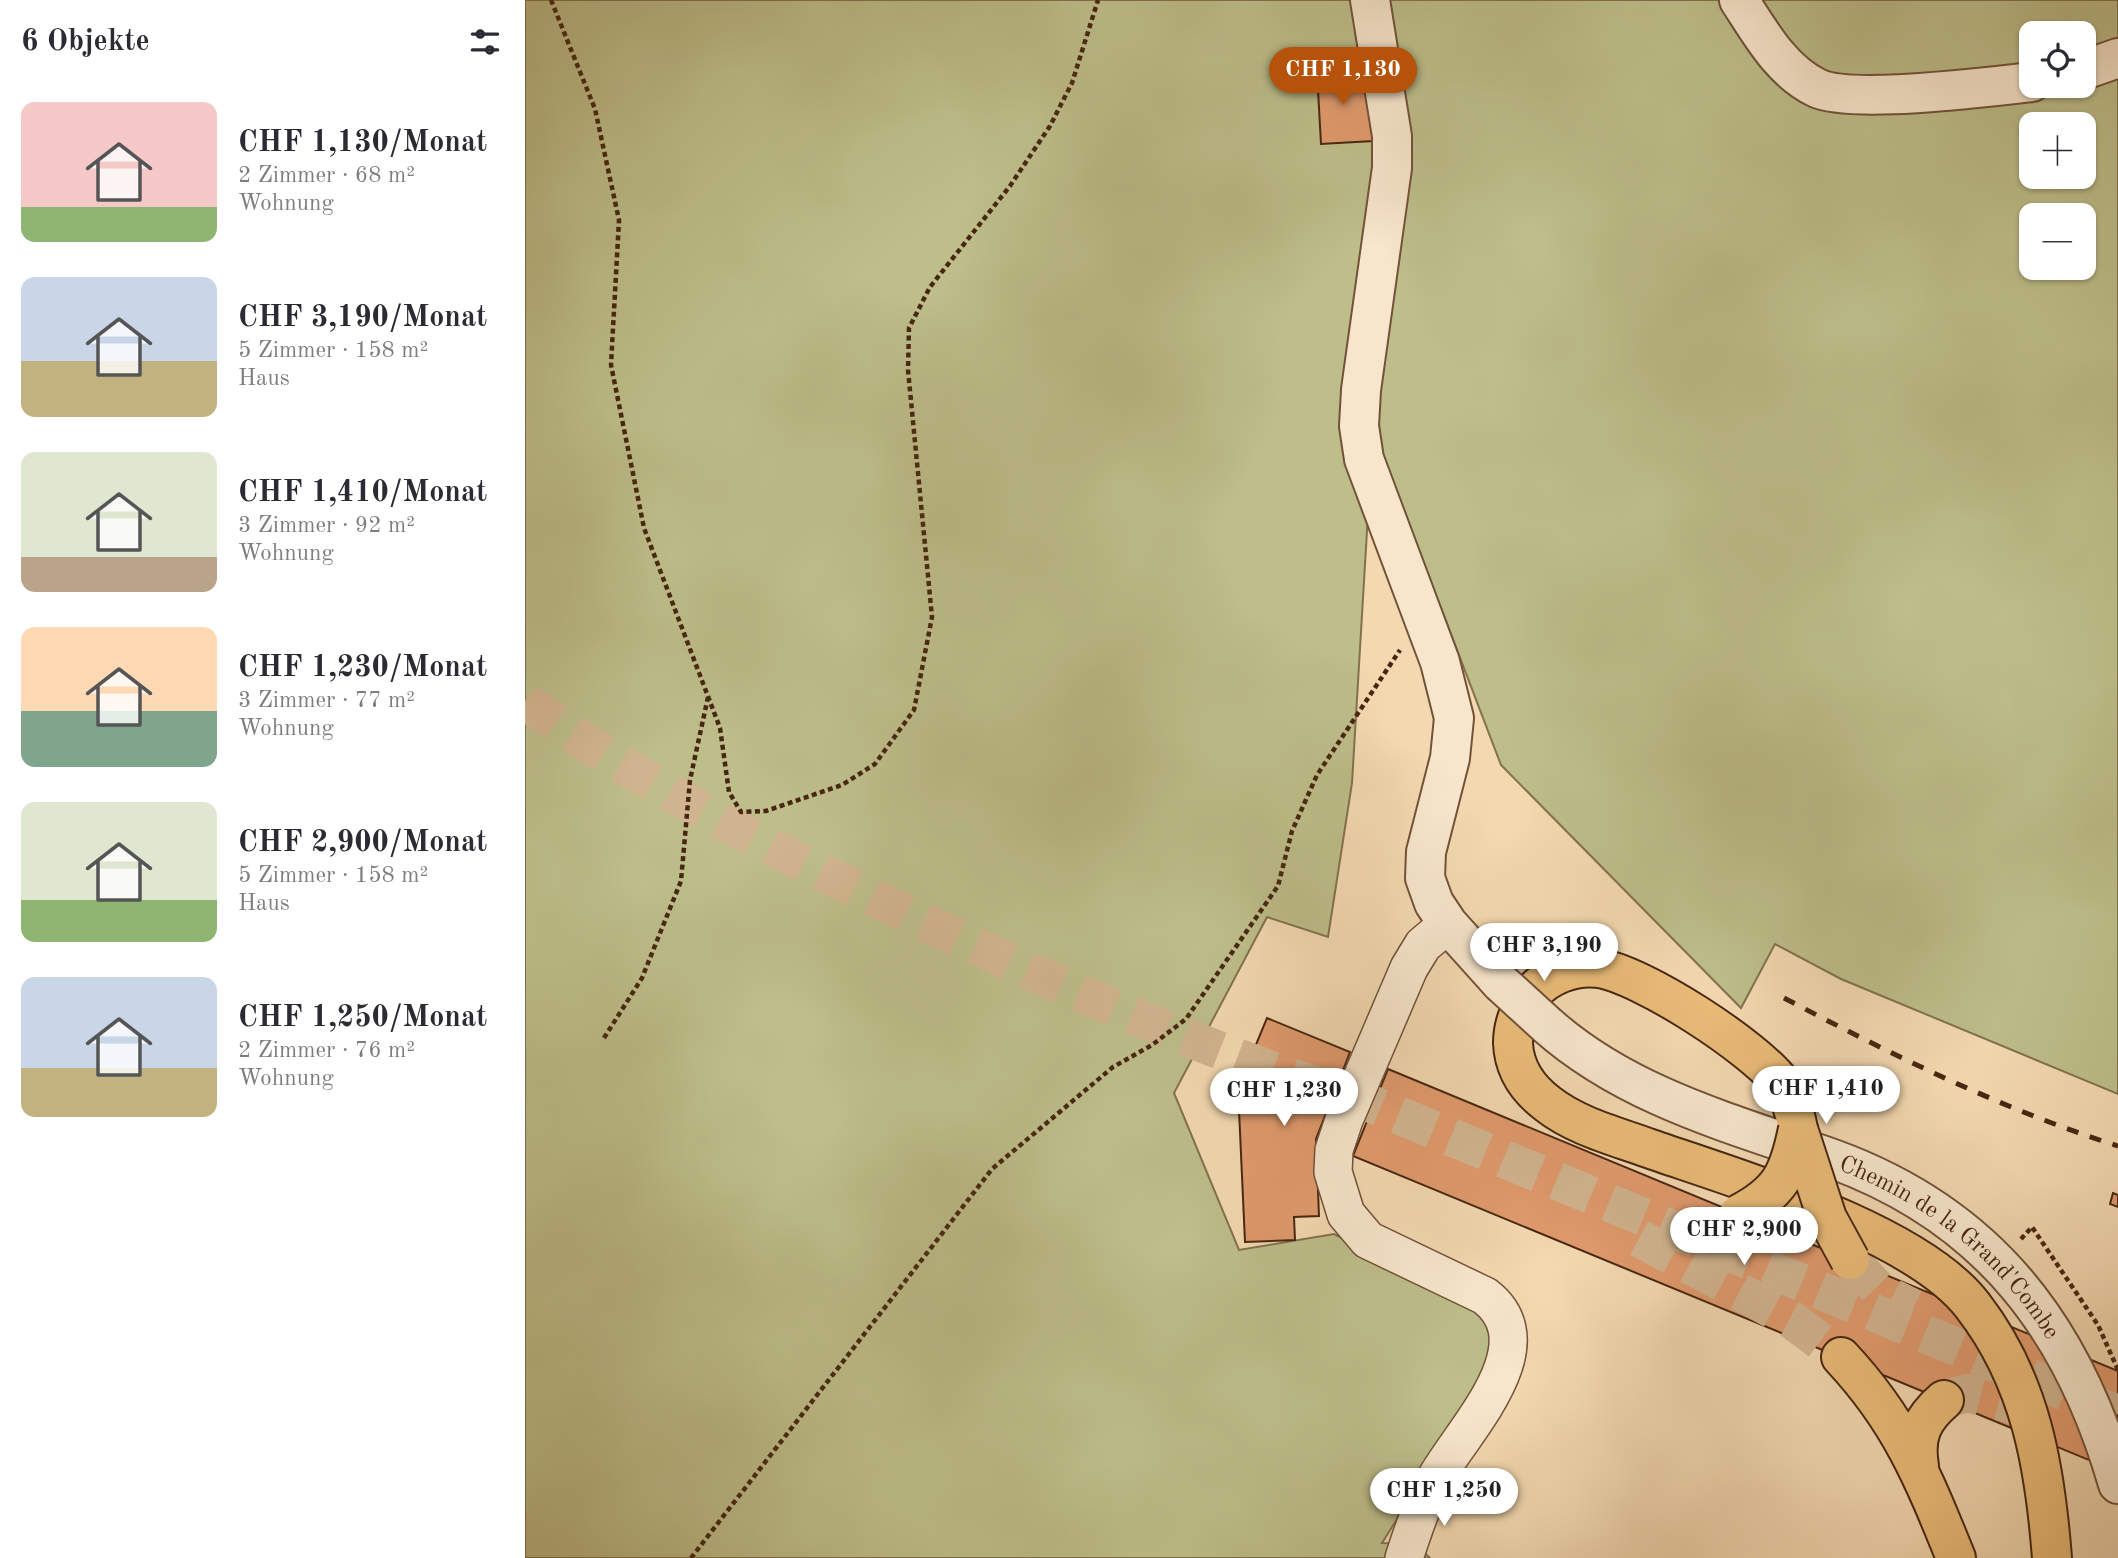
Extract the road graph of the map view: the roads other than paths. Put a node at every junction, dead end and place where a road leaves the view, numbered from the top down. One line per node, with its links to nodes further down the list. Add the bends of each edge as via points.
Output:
1 (1370, 0): 6 (street, Chemin de la Grand'Combe, via 1392,136 1392,168 1359,426 1364,459 1450,691 1454,739 1423,865 1429,891)
2 (1739, 0): 5 (street, via 1789,68 1831,93)
3 (2118, 58): 4 (street)
4 (2096, 66)
5 (2019, 83)
6 (1448, 924): 13 (street, Chemin de la Grand'Combe, bridge, via 1547,1025 1618,1074 1706,1117 1866,1172 1932,1209 1981,1247 2014,1279 2056,1335 2099,1424); 14 (street, via 1423,944 1409,968 1343,1120 1333,1162 1341,1204 1360,1233 1478,1291 1499,1308 1507,1324 1508,1348 1499,1379 1436,1479)
7 (1798, 1129): 8 (highway, bridge, via 1783,1180 1769,1196); 9 (highway, bridge, via 1827,1218); 16 (highway, via 1786,1091 1756,1056 1623,975 1595,967 1558,974 1538,987 1518,1015 1513,1044 1523,1079 1564,1115 1865,1230 1957,1288 1995,1340 2029,1413 2042,1459)
8 (1739, 1214)
9 (1850, 1260)
10 (1841, 1357): 12 (highway, via 1879,1402)
11 (1944, 1400): 12 (highway, via 1920,1428)
12 (1919, 1466): 15 (highway)
13 (2118, 1484)
14 (1404, 1558)
15 (1956, 1558)
16 (2052, 1558)

